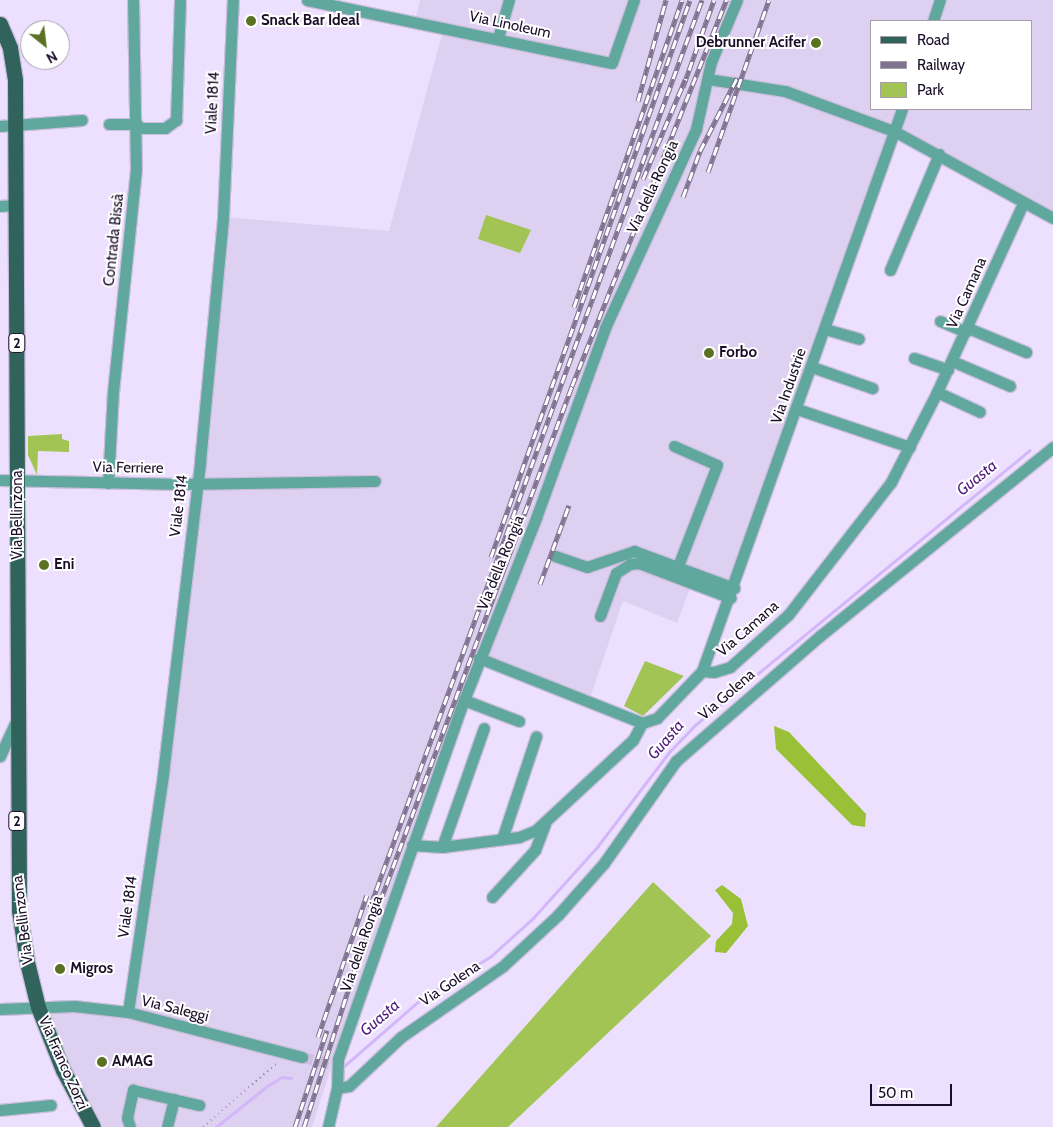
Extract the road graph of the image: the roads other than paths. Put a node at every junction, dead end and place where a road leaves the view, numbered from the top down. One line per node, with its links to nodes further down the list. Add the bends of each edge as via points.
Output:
1 (134, 0): 17 (street, Contrada Bissà)
2 (233, 0): 45 (street, Viale 1814, via 223,217)
3 (307, 0): 11 (street, Via Linoleum)
4 (509, 0): 11 (street)
5 (634, 0): 11 (street, Via Linoleum, via 612,63)
6 (736, 0): 12 (street, Via della Rongia, via 711,62)
7 (940, 0): 9 (street)
8 (180, 1): 17 (street, via 175,123 165,128)
9 (933, 20)
10 (0, 24): 16 (main road, Via Bellinzona / 2, via 10,48 14,70)
11 (498, 38)
12 (708, 79): 18 (street, via 785,91); 50 (street, Via della Rongia, via 696,130 605,328 536,518)
13 (902, 110): 18 (street, Via Industrie)
14 (82, 120): 16 (street)
15 (109, 124): 17 (street)
16 (8, 126): 21 (main road, Via Bellinzona / 2)
17 (137, 126): 44 (street, Contrada Bissà, via 136,170 113,392)
18 (894, 131): 19 (street); 26 (street, Via Industrie)
19 (938, 154): 20 (street); 24 (street)
20 (1023, 203): 23 (street); 27 (street, Via Camana)
21 (16, 205): 22 (street); 42 (main road, Via Bellinzona / 2)
22 (0, 206)
23 (1053, 218)
24 (890, 270)
25 (940, 321): 27 (street)
26 (825, 329): 28 (street); 32 (street, Via Industrie)
27 (967, 330): 29 (street); 31 (street, Via Camana)
28 (860, 338)
29 (1026, 352)
30 (914, 358): 31 (street)
31 (950, 365): 33 (street); 35 (street, Via Camana)
32 (812, 367): 34 (street); 36 (street, Via Industrie)
33 (1010, 386)
34 (872, 388)
35 (937, 392): 37 (street); 39 (street, Via Camana)
36 (797, 409): 39 (street); 48 (street, Via Industrie)
37 (980, 412)
38 (674, 446): 47 (street, via 717,465)
39 (910, 447): 51 (street, Via Camana, via 876,503 798,604 730,667 714,672)
40 (1053, 447): 68 (street, Via Golena, via 828,629 676,761 604,863 558,915 503,966 401,1038 349,1086)
41 (0, 480): 42 (street, Via Ferriere)
42 (18, 480): 44 (street, Via Ferriere); 53 (main road, Via Bellinzona / 2)
43 (375, 481): 45 (street, Via Ferriere)
44 (108, 483): 45 (street, Via Ferriere)
45 (197, 484): 66 (street, Viale 1814, via 163,774)
46 (555, 556): 47 (street, via 586,567 634,551)
47 (678, 566): 48 (street)
48 (732, 593): 49 (street, via 639,563 630,564 616,574); 51 (street, Via Industrie)
49 (600, 616)
50 (479, 658): 52 (street, Via della Rongia); 55 (street)
51 (702, 671): 55 (street, via 656,718)
52 (464, 700): 54 (street); 61 (street, Via della Rongia)
53 (18, 715): 58 (street); 64 (main road, Via Bellinzona / 2, via 17,881 23,941)
54 (519, 721)
55 (642, 723): 59 (street, via 633,740)
56 (484, 728): 62 (street)
57 (536, 737): 60 (street)
58 (0, 756)
59 (545, 824): 60 (street, via 528,834); 63 (street, via 535,850)
60 (502, 839): 62 (street)
61 (412, 846): 62 (street); 68 (street, Via della Rongia, via 335,1065)
62 (442, 847)
63 (492, 897)
64 (38, 1007): 65 (street, Via Franco Zorzi); 66 (street, Via Saleggi, via 74,1006); 73 (main road, Via Franco Zorzi / 2, via 63,1070)
65 (0, 1009)
66 (128, 1012): 67 (street, Via Saleggi)
67 (302, 1057)
68 (337, 1088): 76 (street)
69 (174, 1099): 71 (street); 74 (street, via 133,1090 127,1118); 75 (street)
70 (51, 1105): 72 (street)
71 (199, 1105)
72 (0, 1110)
73 (93, 1127)
74 (130, 1127)
75 (167, 1127)
76 (328, 1127)

